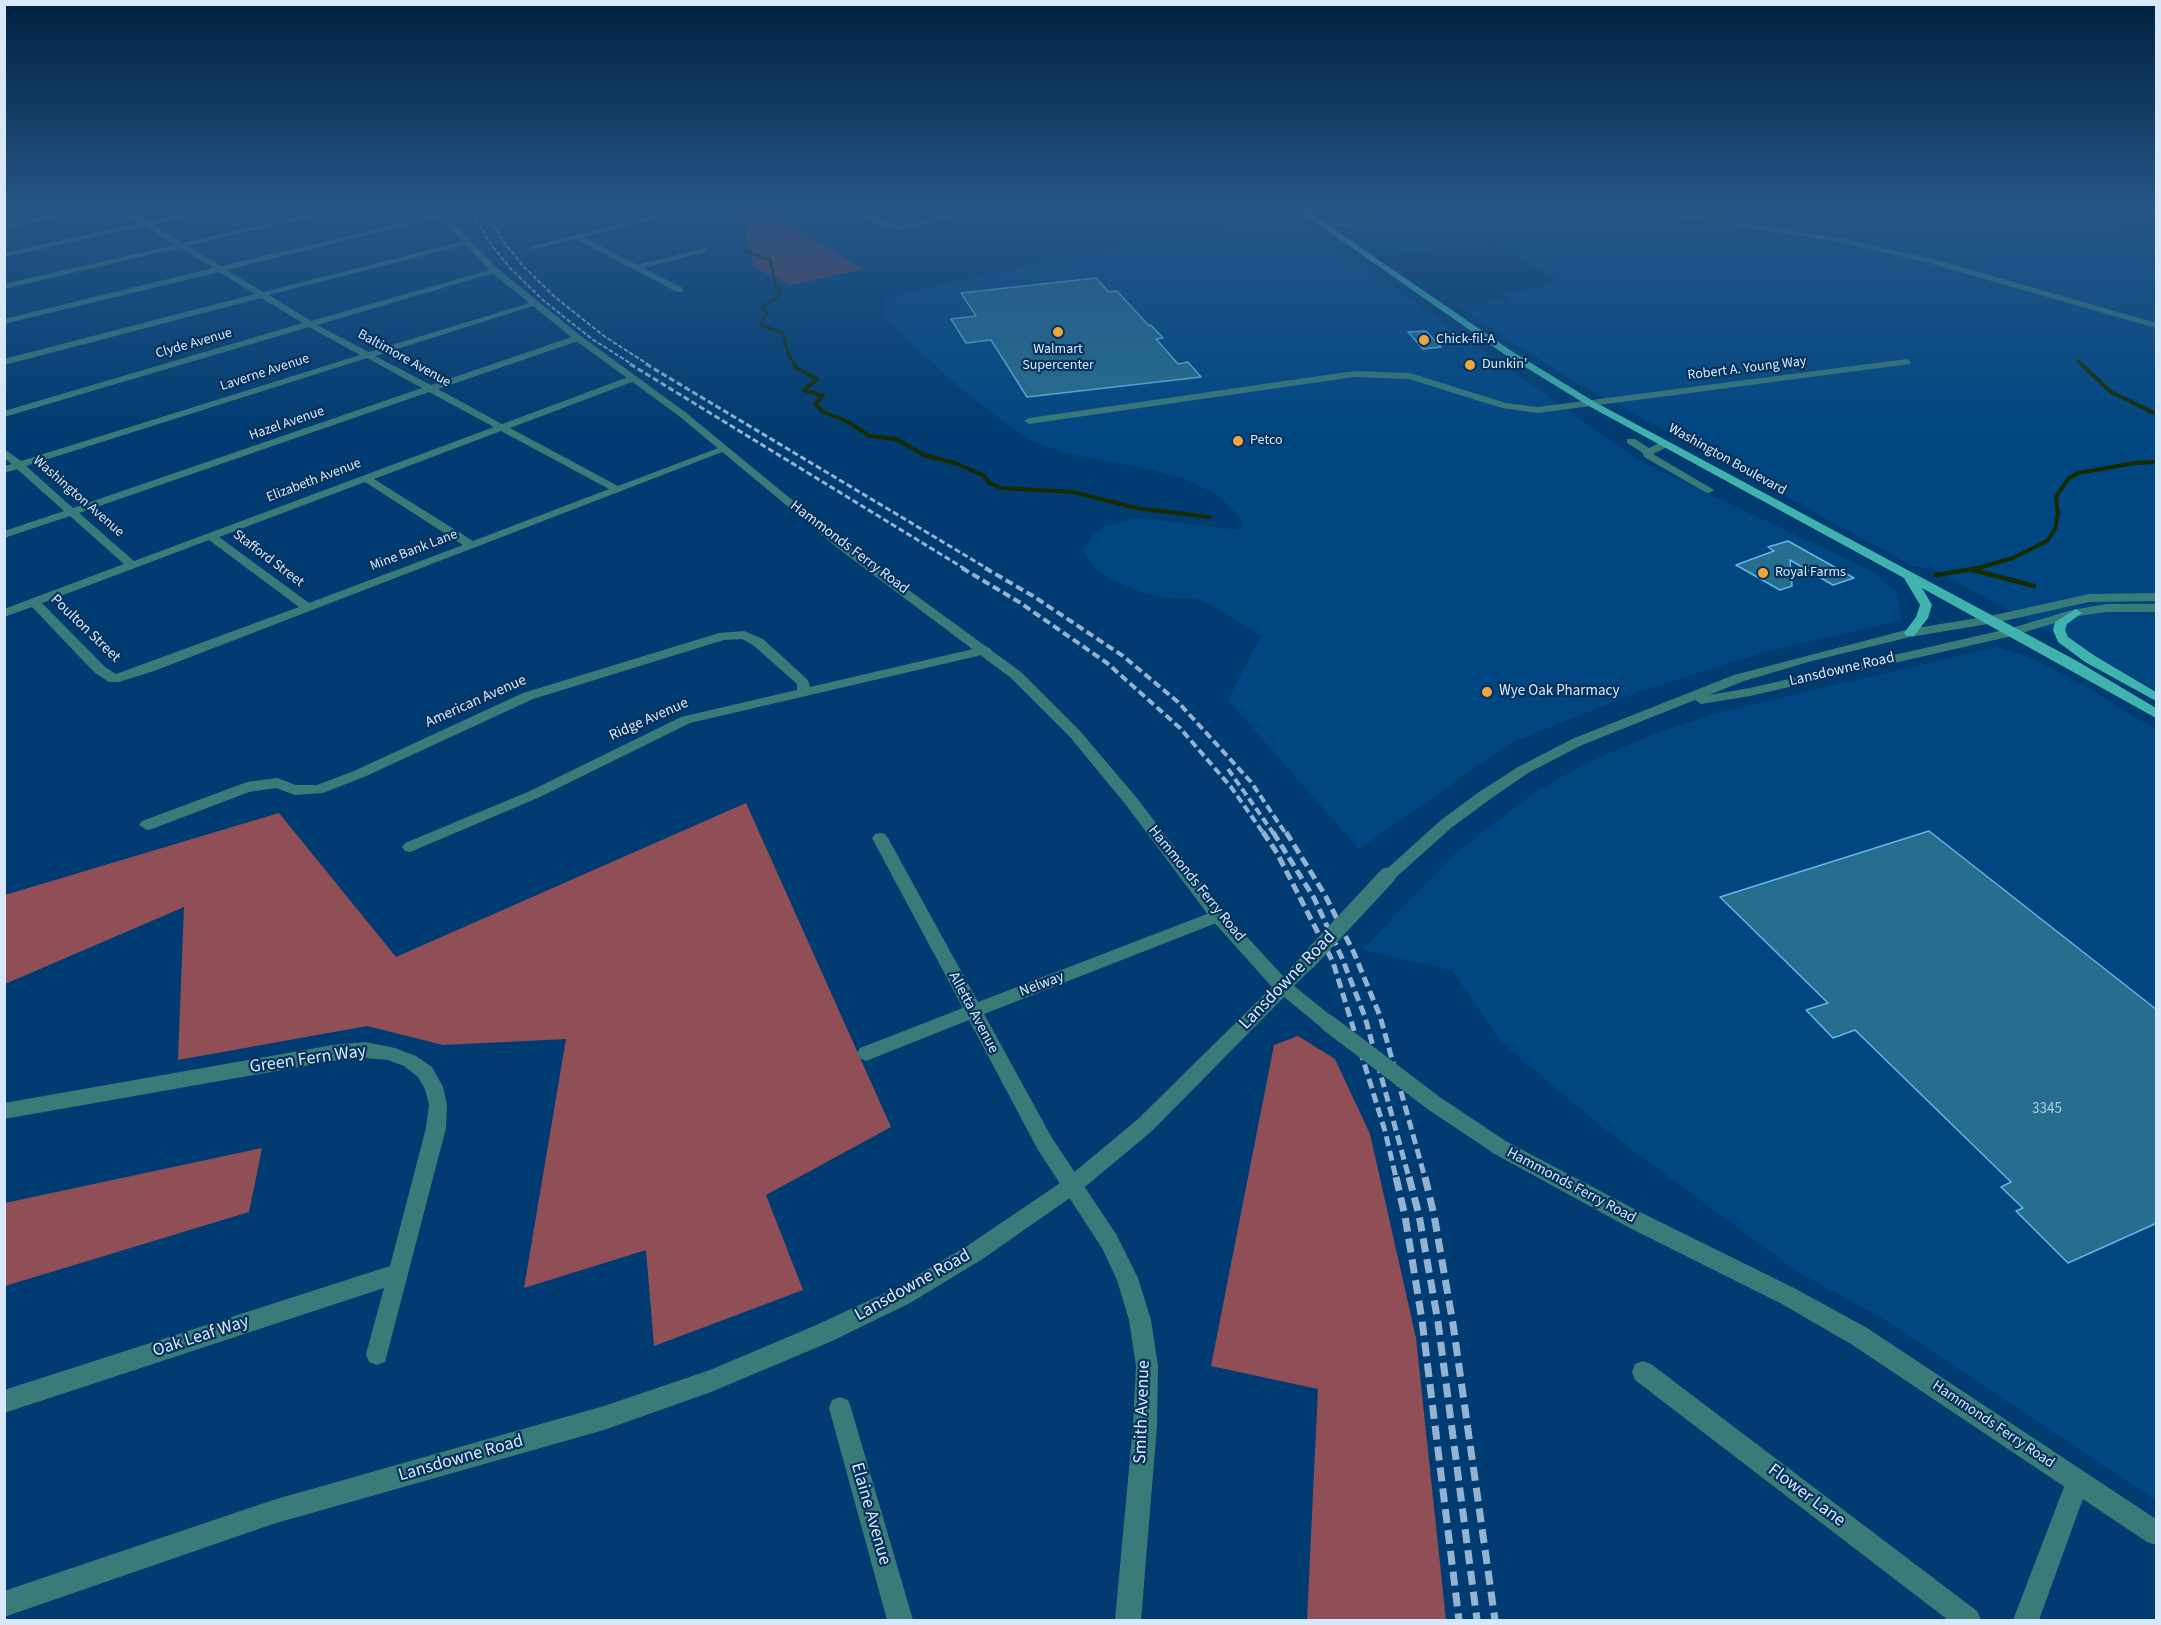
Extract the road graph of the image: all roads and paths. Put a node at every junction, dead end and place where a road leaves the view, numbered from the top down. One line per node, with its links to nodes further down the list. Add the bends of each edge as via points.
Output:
1 (160, 284): 12 (street)
2 (243, 284): 10 (street, Baltimore Avenue)
3 (303, 284): 10 (street)
4 (447, 284): 13 (street, Clyde Avenue)
5 (510, 284): 11 (street, Hammonds Ferry Road)
6 (668, 284): 9 (street)
7 (1407, 284): 21 (main road, Washington Boulevard)
8 (2012, 284): 14 (street)
9 (680, 290)
10 (260, 295): 13 (street, Baltimore Avenue); 17 (street)
11 (533, 303): 15 (street, Hammonds Ferry Road); 16 (street, Laverne Avenue)
12 (4, 322)
13 (310, 324): 16 (street, Baltimore Avenue); 22 (street, Clyde Avenue)
14 (2157, 326)
15 (578, 339): 19 (street, Hammonds Ferry Road); 20 (street, Hazel Avenue)
16 (367, 355): 20 (street, Baltimore Avenue); 30 (street, Laverne Avenue)
17 (4, 362)
18 (1907, 362): 21 (street, Robert A. Young Way)
19 (634, 378): 24 (street, Elizabeth Avenue); 27 (street, Hammonds Ferry Road)
20 (431, 390): 24 (street, Baltimore Avenue); 35 (street, Hazel Avenue)
21 (1590, 403): 23 (street, Robert A. Young Way, via 1524,409 1410,376 1354,374); 26 (main road, Washington Boulevard)
22 (4, 414)
23 (1029, 421)
24 (501, 427): 32 (street, Elizabeth Avenue); 33 (street, Baltimore Avenue)
25 (1631, 441): 29 (street)
26 (1665, 444): 29 (street); 40 (main road, Washington Boulevard)
27 (725, 449): 33 (street, Mine Bank Lane); 50 (street, Hammonds Ferry Road, via 843,547)
28 (4, 452): 30 (street, Washington Avenue)
29 (1648, 452): 34 (street, via 1653,459)
30 (19, 465): 31 (street, Laverne Avenue); 35 (street, Washington Avenue)
31 (4, 470)
32 (366, 478): 37 (street, Elizabeth Avenue); 38 (street)
33 (618, 490): 38 (street, Mine Bank Lane)
34 (1709, 490)
35 (73, 512): 36 (street, Hazel Avenue); 39 (street, Washington Avenue)
36 (4, 535)
37 (211, 536): 39 (street, Elizabeth Avenue); 43 (street, Stafford Street)
38 (472, 545): 43 (street, Mine Bank Lane)
39 (132, 565): 42 (street, Elizabeth Avenue)
40 (1908, 574): 47 (main road, Washington Boulevard); 49 (main road, via 1926,605)
41 (2157, 597): 47 (street, Lansdowne Road, via 2089,598)
42 (34, 602): 45 (street, Elizabeth Avenue); 51 (street, Poulton Street, via 100,670)
43 (307, 607): 51 (street, Mine Bank Lane)
44 (2157, 608): 46 (street, Lansdowne Road, via 2107,608)
45 (4, 613)
46 (2076, 613): 48 (street, Lansdowne Road); 53 (main road, via 2061,622 2062,639)
47 (1990, 620): 48 (main road, Washington Boulevard); 49 (street, Lansdowne Road)
48 (2012, 632): 54 (street, Lansdowne Road, via 1750,692); 55 (main road, Washington Boulevard)
49 (1910, 633): 54 (street, Lansdowne Road, via 1739,678)
50 (986, 650): 52 (street, Ridge Avenue); 59 (street, Hammonds Ferry Road, via 1046,702 1075,734)
51 (114, 679)
52 (804, 691): 56 (street, American Avenue, via 803,683 758,642 744,635 723,636 528,696 318,790 296,790 277,783 247,787); 58 (street, Ridge Avenue, via 686,720 535,794)
53 (2157, 697)
54 (1671, 705): 60 (street, Lansdowne Road, bridge, via 1577,742 1523,770 1446,824 1387,876)
55 (2157, 714)
56 (147, 825)
57 (880, 838): 61 (street, Alletta Avenue)
58 (410, 847)
59 (1218, 916): 60 (street, Hammonds Ferry Road); 61 (street, Nelway)
60 (1283, 987): 64 (street, Lansdowne Road, via 1145,1125); 70 (street, Hammonds Ferry Road, bridge, via 1435,1104 1498,1146 1859,1336)
61 (972, 1012): 62 (street, Nelway); 64 (street, Alletta Avenue, via 1045,1144)
62 (866, 1053)
63 (4, 1111): 65 (street, Green Fern Way, via 333,1053 365,1050 410,1061 425,1072 438,1105 436,1128)
64 (1073, 1185): 72 (street, Lansdowne Road, via 974,1253 902,1296 711,1381 604,1418 273,1512); 74 (street, Smith Avenue, via 1109,1241 1127,1278 1140,1320 1147,1366)
65 (398, 1273): 66 (street, Green Fern Way); 68 (street, Oak Leaf Way)
66 (377, 1354)
67 (1643, 1372): 75 (street, Flower Lane)
68 (4, 1402)
69 (840, 1408): 73 (street, Elaine Avenue)
70 (2077, 1482): 71 (street, Hammonds Ferry Road); 76 (street)
71 (2157, 1533)
72 (4, 1604)
73 (900, 1620)
74 (1128, 1620)
75 (1968, 1620)
76 (2026, 1620)

